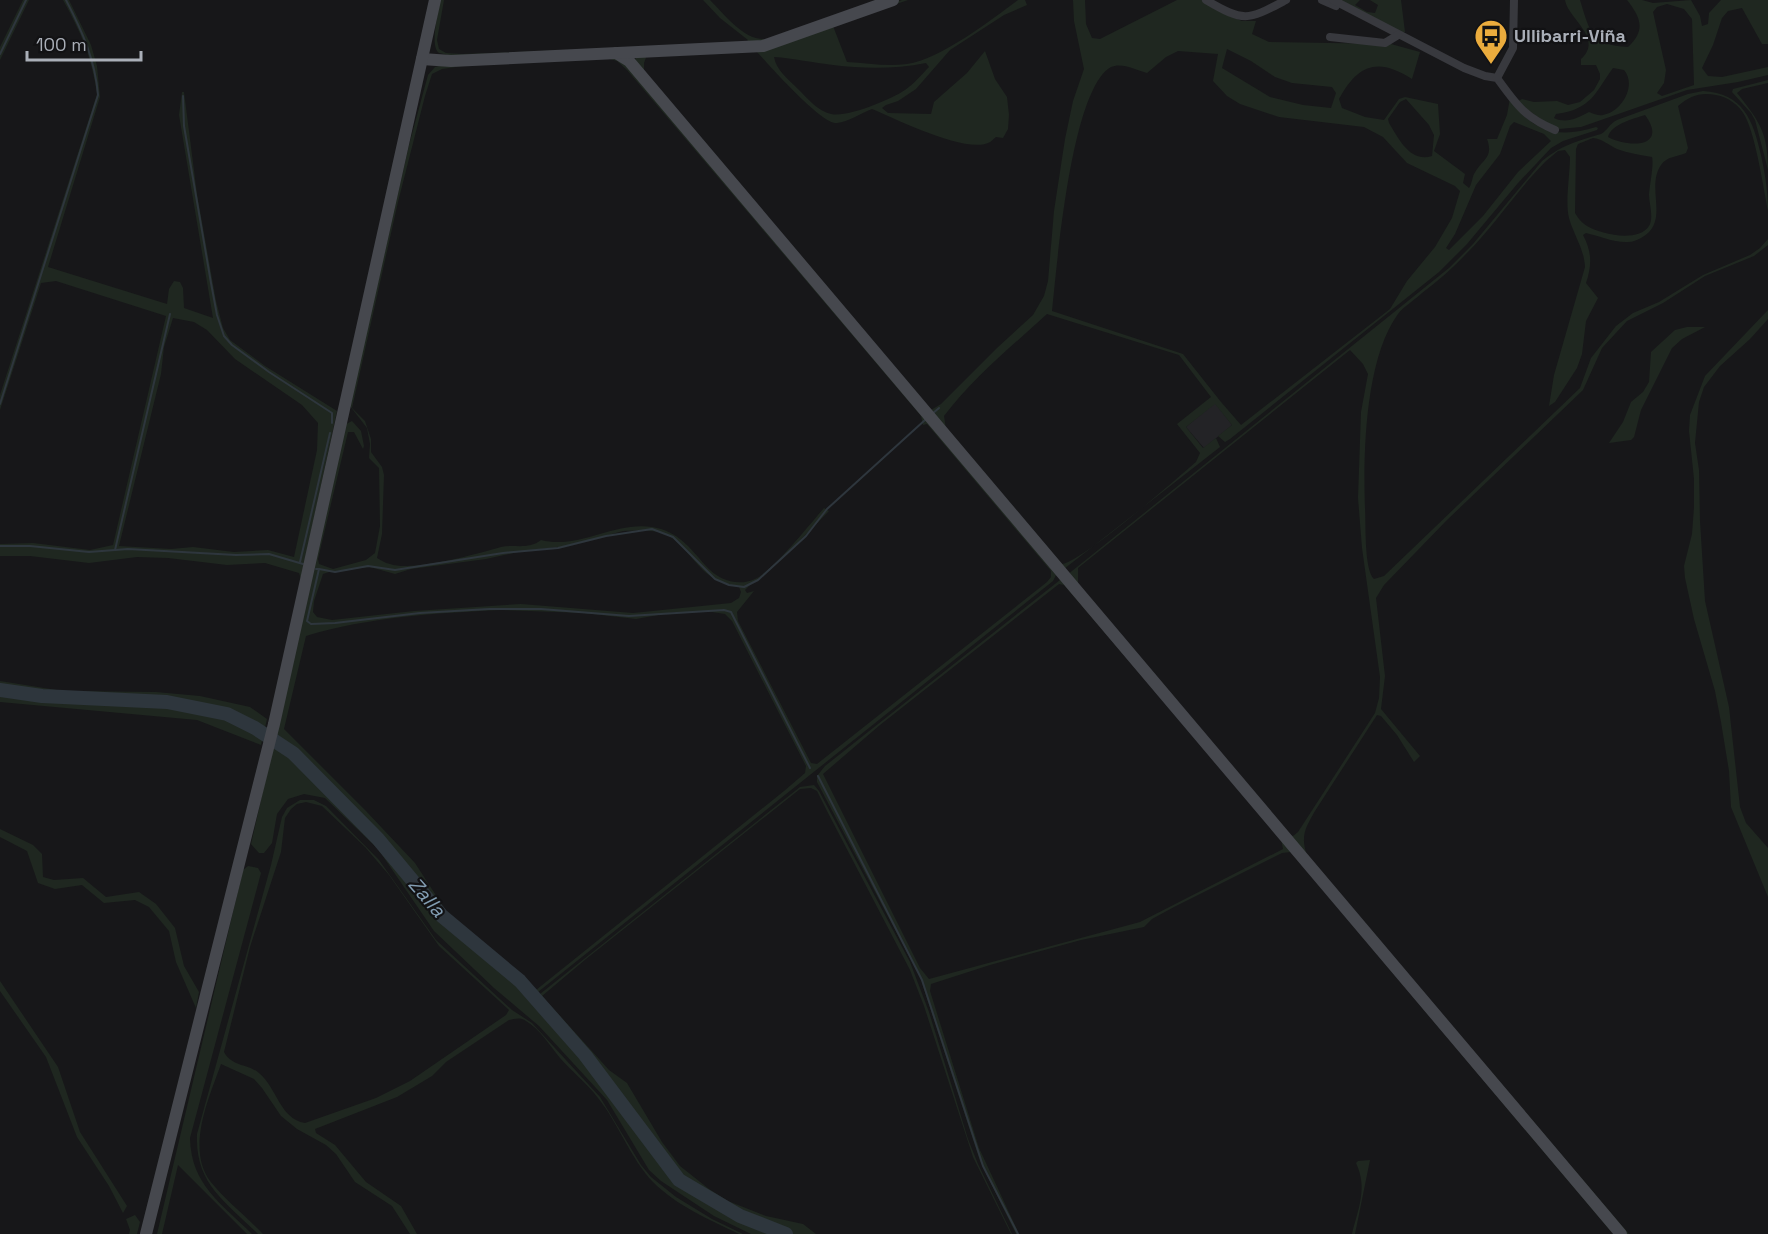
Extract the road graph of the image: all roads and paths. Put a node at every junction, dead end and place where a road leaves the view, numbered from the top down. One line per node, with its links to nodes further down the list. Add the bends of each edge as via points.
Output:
1 (435, 0): 12 (street)
2 (893, 0): 11 (street, via 763,46)
3 (1206, 0): 4 (street, via 1229,14 1252,17)
4 (1286, 0)
5 (1322, 0): 8 (street)
6 (1333, 0): 8 (street)
7 (1514, 0): 13 (street, via 1513,48)
8 (1383, 27): 9 (street)
9 (1398, 35): 10 (street, via 1385,43); 13 (street, via 1464,68)
10 (1330, 37)
11 (616, 53): 12 (street); 16 (street, via 628,61)
12 (422, 59): 15 (street, via 274,724)
13 (1497, 78): 14 (street, via 1519,109)
14 (1555, 130)
15 (146, 1234)
16 (1621, 1234)

